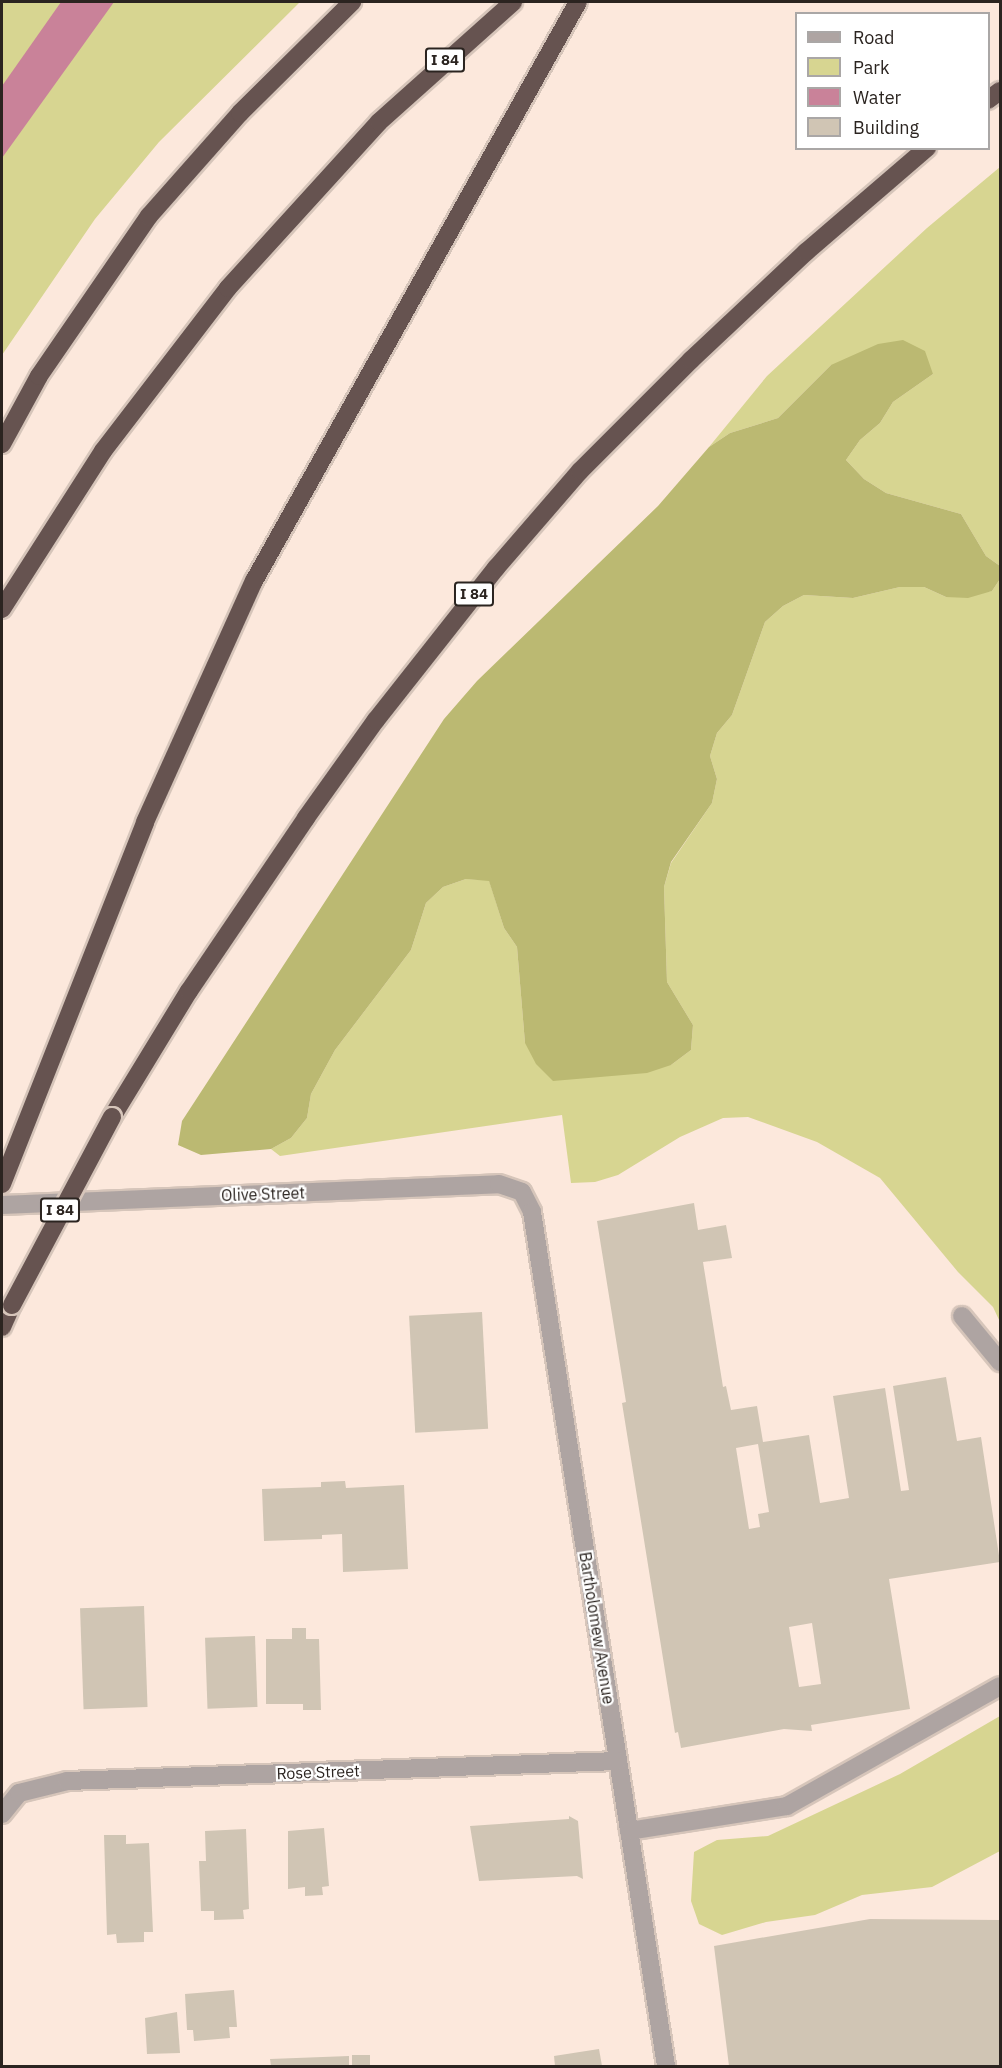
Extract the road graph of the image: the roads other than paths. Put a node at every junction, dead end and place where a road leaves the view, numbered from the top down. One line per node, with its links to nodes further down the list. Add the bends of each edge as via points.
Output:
1 (352, 2): 5 (highway, via 270,81 168,192 78,316)
2 (513, 2): 6 (highway, I 84, via 379,122 281,227 177,350 103,451)
3 (578, 2): 7 (highway, via 254,581 149,813)
4 (925, 150): 11 (highway, I 84, bridge, via 806,252 683,368 580,471 488,577 376,720 275,861 112,1117)
5 (2, 444)
6 (2, 609)
7 (2, 1184)
8 (522, 1192): 9 (street, Olive Street, via 499,1184); 14 (street, Bartholomew Avenue, via 532,1212)
9 (2, 1205)
10 (962, 1316): 12 (street)
11 (2, 1326)
12 (1000, 1362)
13 (1000, 1686): 16 (street, via 787,1806)
14 (618, 1761): 15 (street, Rose Street, via 67,1781 19,1793); 16 (street, Bartholomew Avenue)
15 (2, 1814)
16 (629, 1832): 17 (street, Bartholomew Avenue)
17 (666, 2067)

